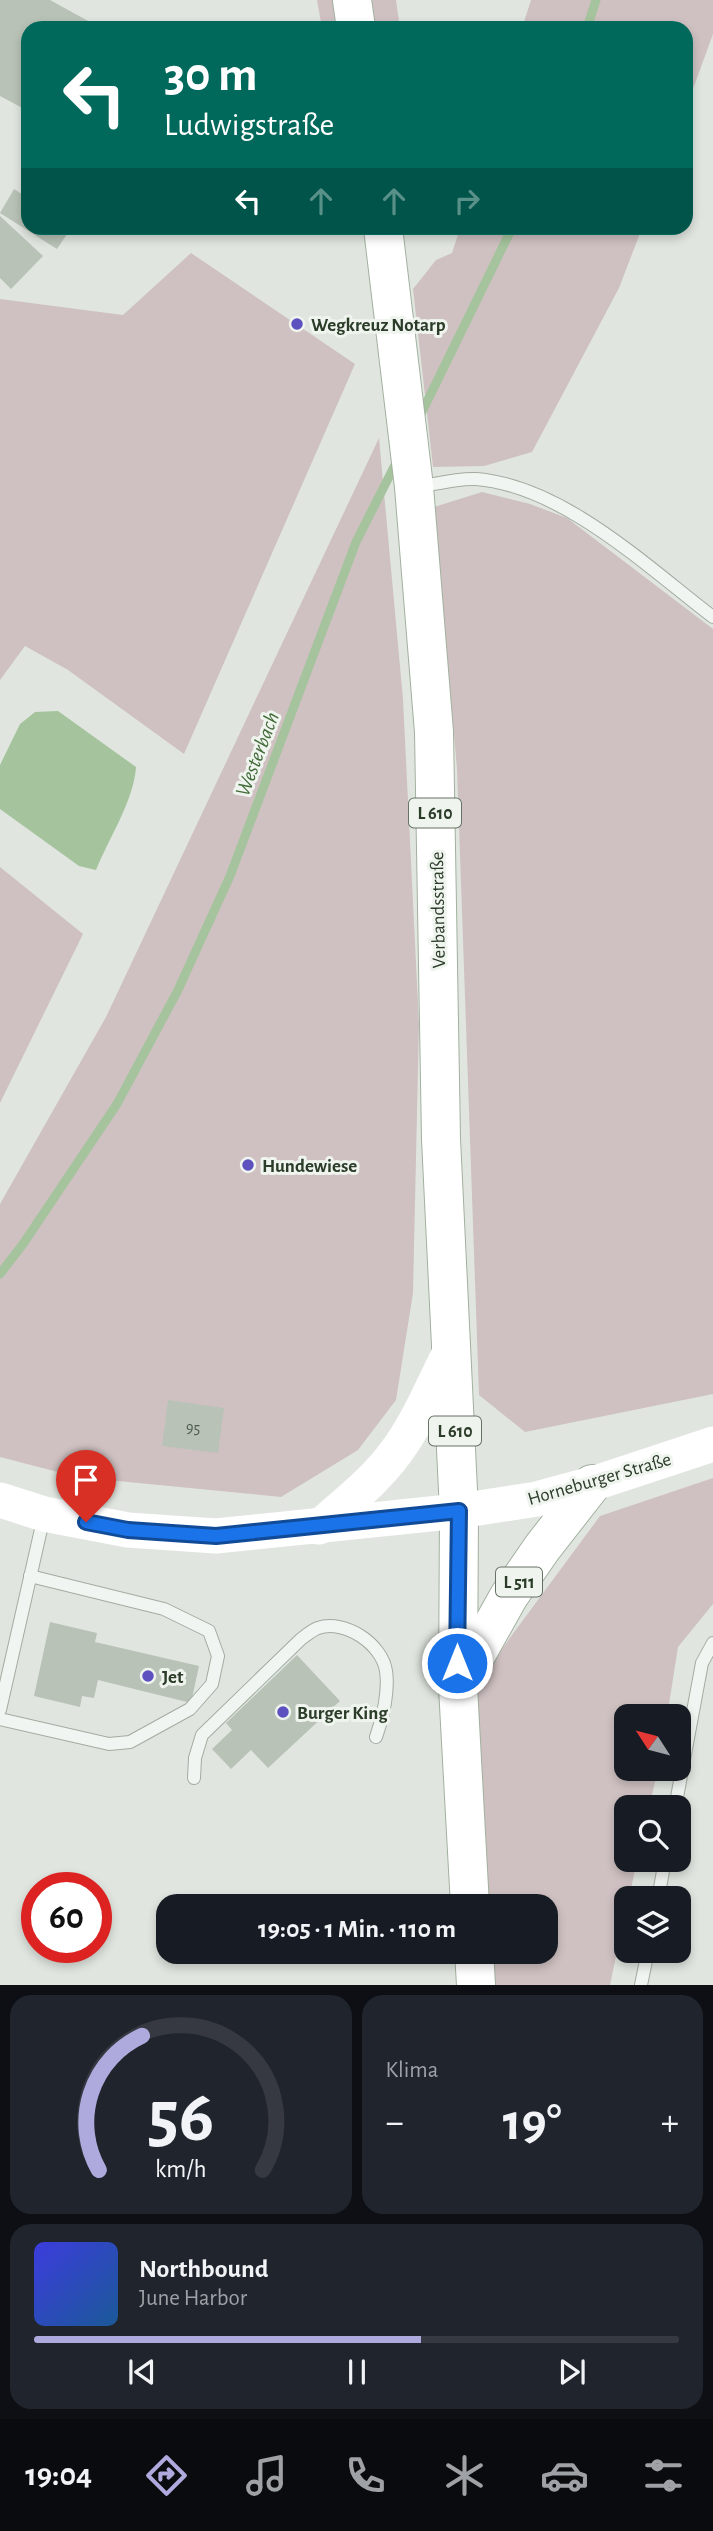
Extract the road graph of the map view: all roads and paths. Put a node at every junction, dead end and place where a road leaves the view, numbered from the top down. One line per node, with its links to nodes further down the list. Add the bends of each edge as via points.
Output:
1 (352, 0): 2 (main road)
2 (355, 21)
3 (384, 235): 4 (main road, Verbandsstraße / L 610)
4 (412, 471): 5 (lane, via 528,491 568,509); 6 (main road, Verbandsstraße / L 610, via 434,732 441,1139)
5 (713, 617)
6 (450, 1352): 10 (main road, Verbandsstraße / L 610); 12 (main road, via 396,1452)
7 (713, 1444): 8 (main road, Horneburger Straße)
8 (592, 1484): 10 (main road, Horneburger Straße, via 537,1499); 15 (main road, L 511, via 509,1596)
9 (0, 1500): 11 (main road, Horneburger Straße)
10 (459, 1511): 12 (main road, Horneburger Straße); 15 (main road)
11 (44, 1514): 12 (main road, Horneburger Straße, via 128,1530 216,1536); 13 (lane)
12 (319, 1527)
13 (30, 1576): 16 (lane); 17 (lane, via 164,1609 209,1630 218,1656 212,1684 190,1709 130,1742 109,1744)
14 (713, 1643): 20 (lane, via 702,1663)
15 (458, 1687): 21 (main road)
16 (0, 1710)
17 (0, 1719)
18 (376, 1737): 19 (lane, via 386,1688 380,1655 362,1636 338,1626 318,1628 202,1735 194,1758)
19 (194, 1778)
20 (677, 1795)
21 (469, 1894)
22 (646, 1963): 25 (lane)
23 (475, 1964): 24 (main road)
24 (476, 1985)
25 (641, 1985)

